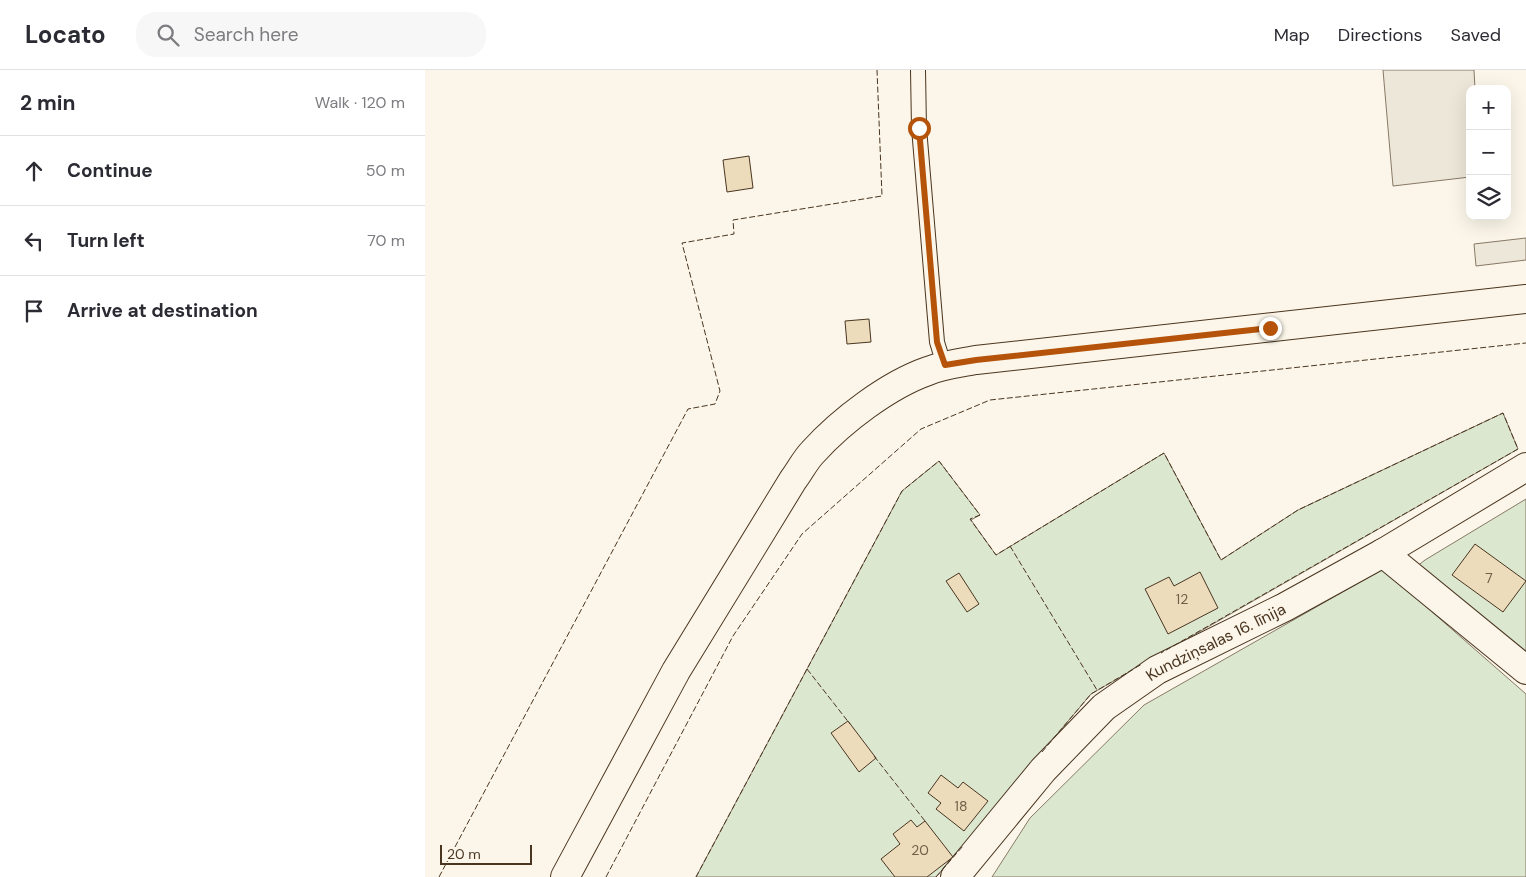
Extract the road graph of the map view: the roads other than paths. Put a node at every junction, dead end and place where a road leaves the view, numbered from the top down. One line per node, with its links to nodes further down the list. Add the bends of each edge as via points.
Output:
1 (918, 70): 3 (lane, via 919,128 937,342)
2 (1526, 298): 3 (street)
3 (945, 365): 7 (street, via 903,382 871,402 812,453 676,671)
4 (1526, 467): 5 (street, Kundziņsalas 16. līnija)
5 (1383, 553): 6 (street); 8 (street, Kundziņsalas 16. līnija, via 1285,607 1157,670 1104,707 1043,770)
6 (1526, 670)
7 (565, 877)
8 (955, 877)

